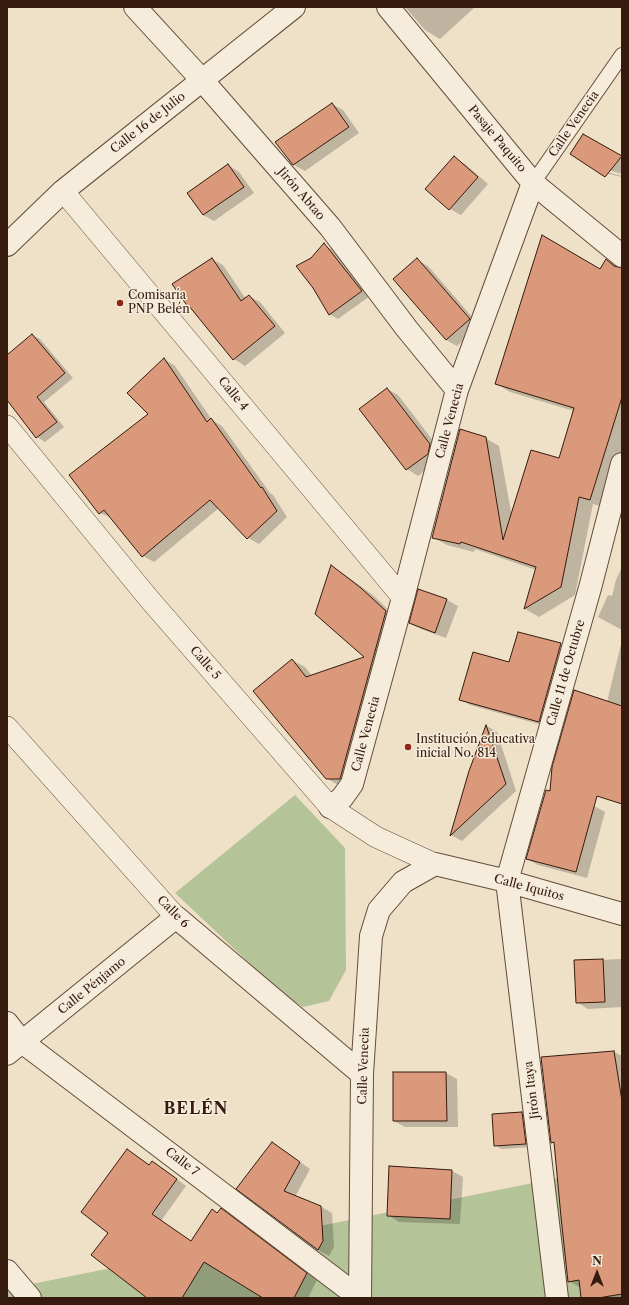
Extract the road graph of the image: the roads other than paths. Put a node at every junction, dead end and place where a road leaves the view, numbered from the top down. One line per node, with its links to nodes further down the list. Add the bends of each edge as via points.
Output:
1 (135, 7): 5 (street, Jirón Abtao)
2 (294, 7): 5 (street, Calle 16 de Julio)
3 (388, 7): 6 (street, Pasaje Paquito)
4 (622, 54): 6 (lane, Calle Venecia)
5 (202, 80): 7 (street, Calle 16 de Julio); 10 (street, Jirón Abtao, via 330,227 407,329)
6 (533, 183): 9 (street, Pasaje Paquito); 10 (street, Calle Venecia)
7 (63, 191): 8 (street, Calle 16 de Julio); 13 (street, Calle 4)
8 (7, 245)
9 (622, 256)
10 (458, 390): 13 (street, Calle Venecia)
11 (7, 426): 15 (street, Calle 5, via 150,600)
12 (622, 464): 17 (street, Calle 11 de Octubre, via 588,595)
13 (403, 598): 15 (street, Calle Venecia, via 352,784 342,798)
14 (7, 727): 19 (street, Calle 6)
15 (330, 807): 16 (street, Calle 5, via 376,837)
16 (435, 864): 17 (street, Calle Iquitos); 22 (street, Calle Venecia, via 403,882 379,910 371,936)
17 (507, 881): 18 (street, Calle Iquitos); 26 (street, Jirón Itaya)
18 (622, 914)
19 (176, 917): 21 (street, Calle Pénjamo); 22 (street, Calle 6)
20 (7, 1023): 21 (street, Calle 7)
21 (15, 1048): 25 (street, Calle 7)
22 (362, 1074): 25 (street, Calle Venecia)
23 (7, 1271): 24 (street)
24 (30, 1298)
25 (360, 1298)
26 (557, 1298)

